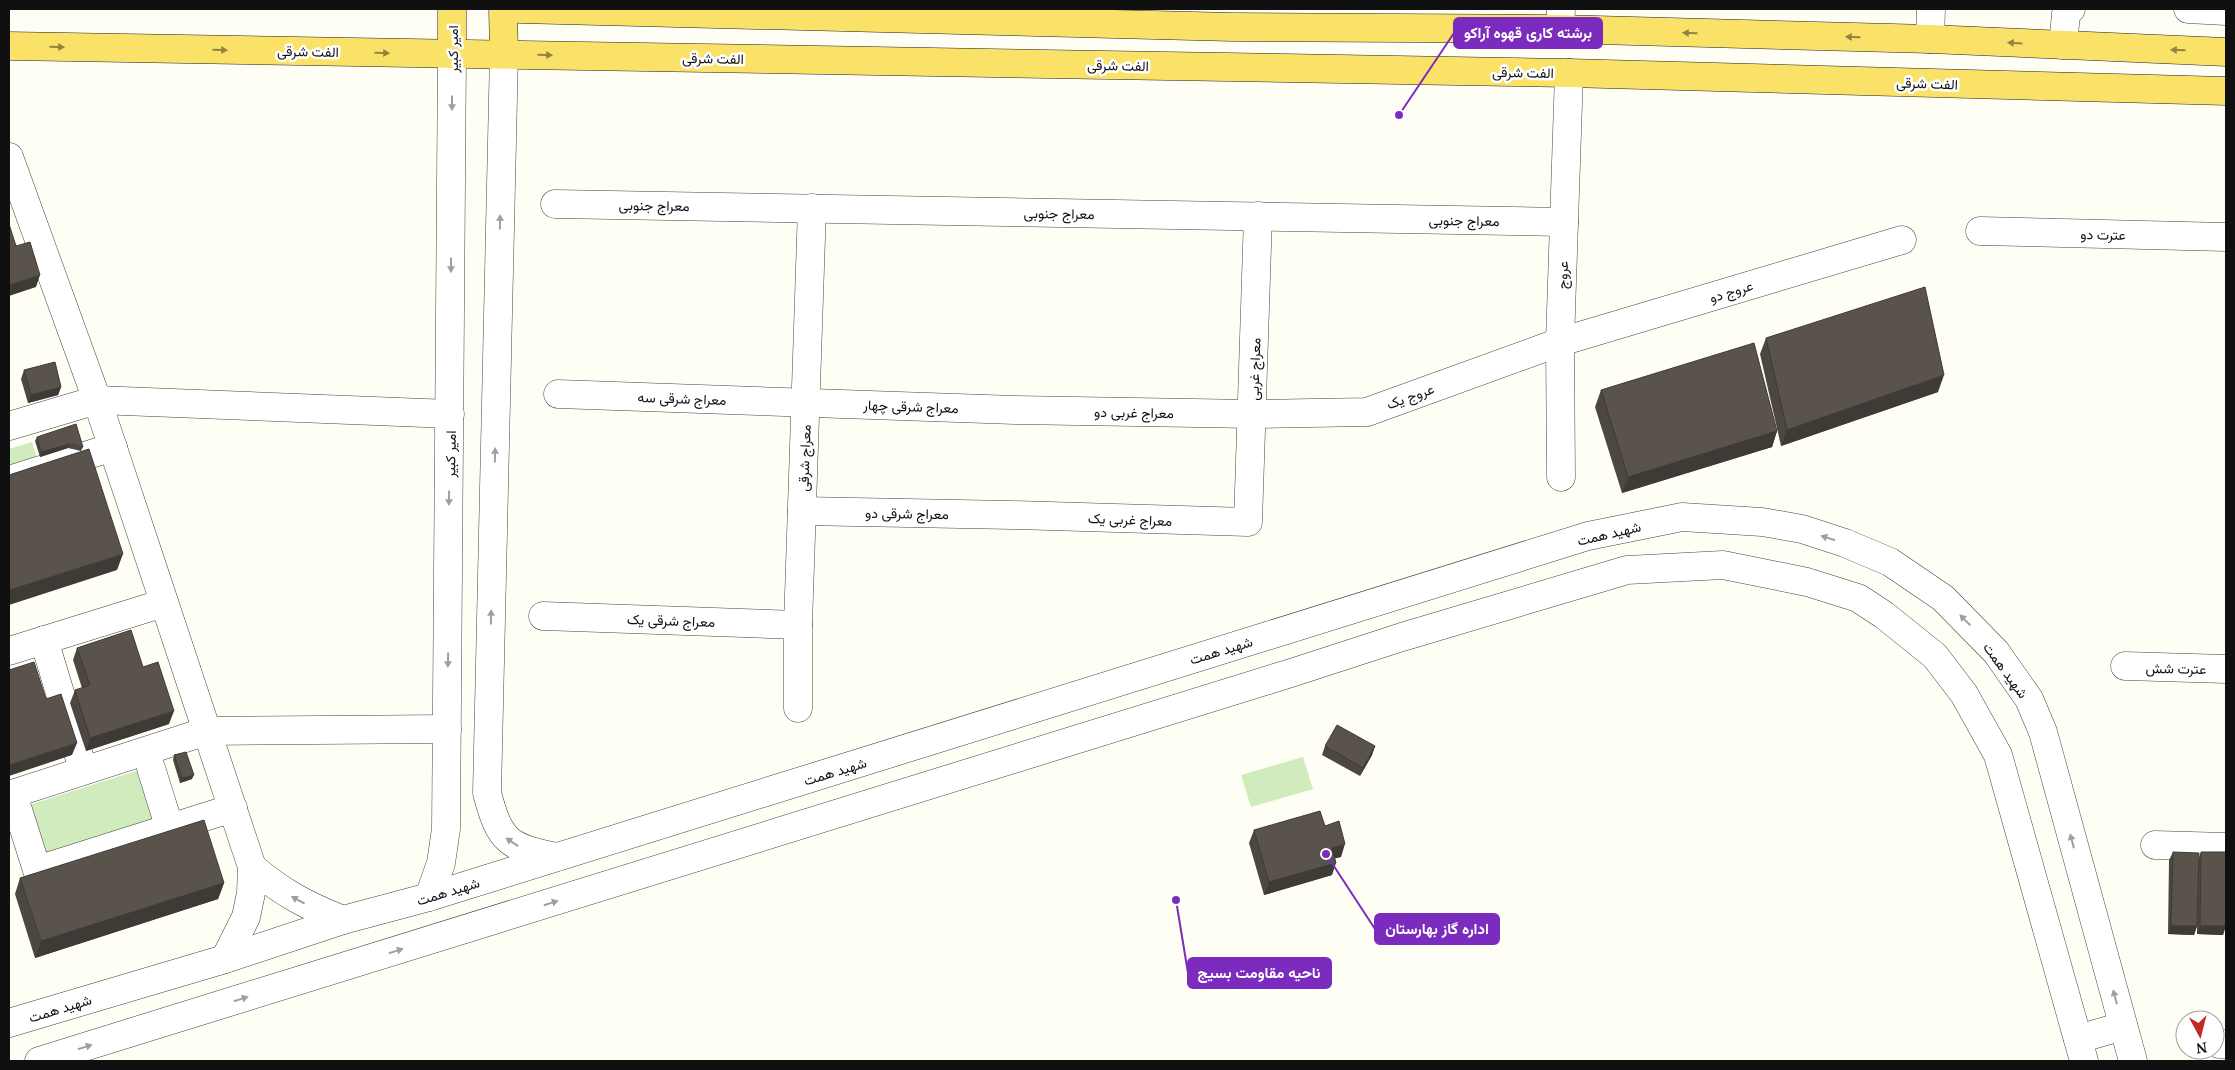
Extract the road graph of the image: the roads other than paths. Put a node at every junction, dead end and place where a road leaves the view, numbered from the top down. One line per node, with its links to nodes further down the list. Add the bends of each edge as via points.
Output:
1 (452, 9): 13 (main road, امیر کبیر)
2 (503, 9): 14 (main road)
3 (520, 9): 8 (main road, via 1232,27)
4 (1931, 9): 9 (street)
5 (2072, 9): 10 (street, via 2066,14)
6 (2188, 9): 7 (street)
7 (2226, 11)
8 (1561, 19): 9 (main road, one-way to 8)
9 (1930, 39): 10 (main road, one-way to 9)
10 (2063, 45): 12 (main road, one-way to 10)
11 (9, 46): 13 (main road, الفت شرقی, one-way to 13)
12 (2226, 52)
13 (452, 54): 14 (main road, الفت شرقی); 31 (street, امیر کبیر, one-way to 31)
14 (504, 54): 15 (main road, الفت شرقی, one-way to 15); 57 (street, one-way to 14, via 528,851 507,840 494,822 487,793)
15 (1569, 73): 16 (main road, الفت شرقی); 22 (street, عروج)
16 (2226, 91)
17 (9, 157): 19 (street)
18 (555, 204): 20 (street, معراج جنوبی)
19 (17, 207): 28 (street)
20 (812, 208): 21 (street, معراج جنوبی); 29 (street, معراج شرقی)
21 (1258, 216): 22 (street, معراج جنوبی); 32 (street, معراج غربی)
22 (1564, 222): 26 (street, عروج)
23 (1980, 231): 24 (street, عترت دو)
24 (2226, 237)
25 (1902, 240): 26 (street, عروج دو)
26 (1560, 342): 32 (street, عروج یک, via 1366,412); 35 (street, عروج)
27 (558, 394): 29 (street, معراج شرقی سه)
28 (97, 400): 31 (street); 33 (street); 34 (street)
29 (806, 402): 30 (street, معراج شرقی چهار); 37 (street, معراج شرقی)
30 (1015, 410): 32 (street, معراج غربی دو)
31 (450, 414): 48 (street, امیر کبیر, one-way to 48)
32 (1253, 414): 39 (street, معراج غربی)
33 (9, 426)
34 (113, 447): 36 (street); 40 (street)
35 (1561, 477)
36 (9, 480)
37 (802, 511): 38 (street, معراج شرقی دو); 42 (street, معراج شرقی)
38 (1012, 515): 39 (street, معراج غربی یک)
39 (1248, 522)
40 (164, 603): 43 (street); 49 (street)
41 (543, 616): 42 (street, معراج شرقی یک)
42 (798, 625): 47 (street, معراج شرقی)
43 (44, 640): 44 (street); 50 (street)
44 (9, 651)
45 (2125, 666): 46 (street, عترت شش)
46 (2226, 669)
47 (798, 708)
48 (447, 729): 49 (street); 59 (street, امیر کبیر, via 444,848)
49 (207, 731): 52 (street); 53 (street)
50 (80, 759)
51 (151, 768): 54 (street)
52 (14, 802): 54 (street, via 37,870)
53 (233, 808): 54 (street); 58 (street)
54 (170, 829)
55 (2155, 845): 56 (street)
56 (2226, 847)
57 (557, 857): 59 (street, شهید همت); 63 (street, شهید همت, one-way to 57, via 2042,732 2029,699 1996,652 1943,598 1890,562 1802,529 1762,522 1682,517 1588,536)
58 (252, 867): 60 (street, one-way to 58, via 280,890); 61 (street, via 246,917)
59 (428, 897): 60 (street, شهید همت)
60 (343, 920): 61 (street, شهید همت)
61 (225, 959): 62 (street, شهید همت)
62 (9, 1023)
63 (2123, 1026): 64 (street); 66 (street, شهید همت)
64 (2081, 1050): 65 (street, one-way to 64, via 1608,575 1627,570 1723,565 1807,582 1858,598 1935,656 1958,687 1998,755)
65 (39, 1061)
66 (2133, 1061)

